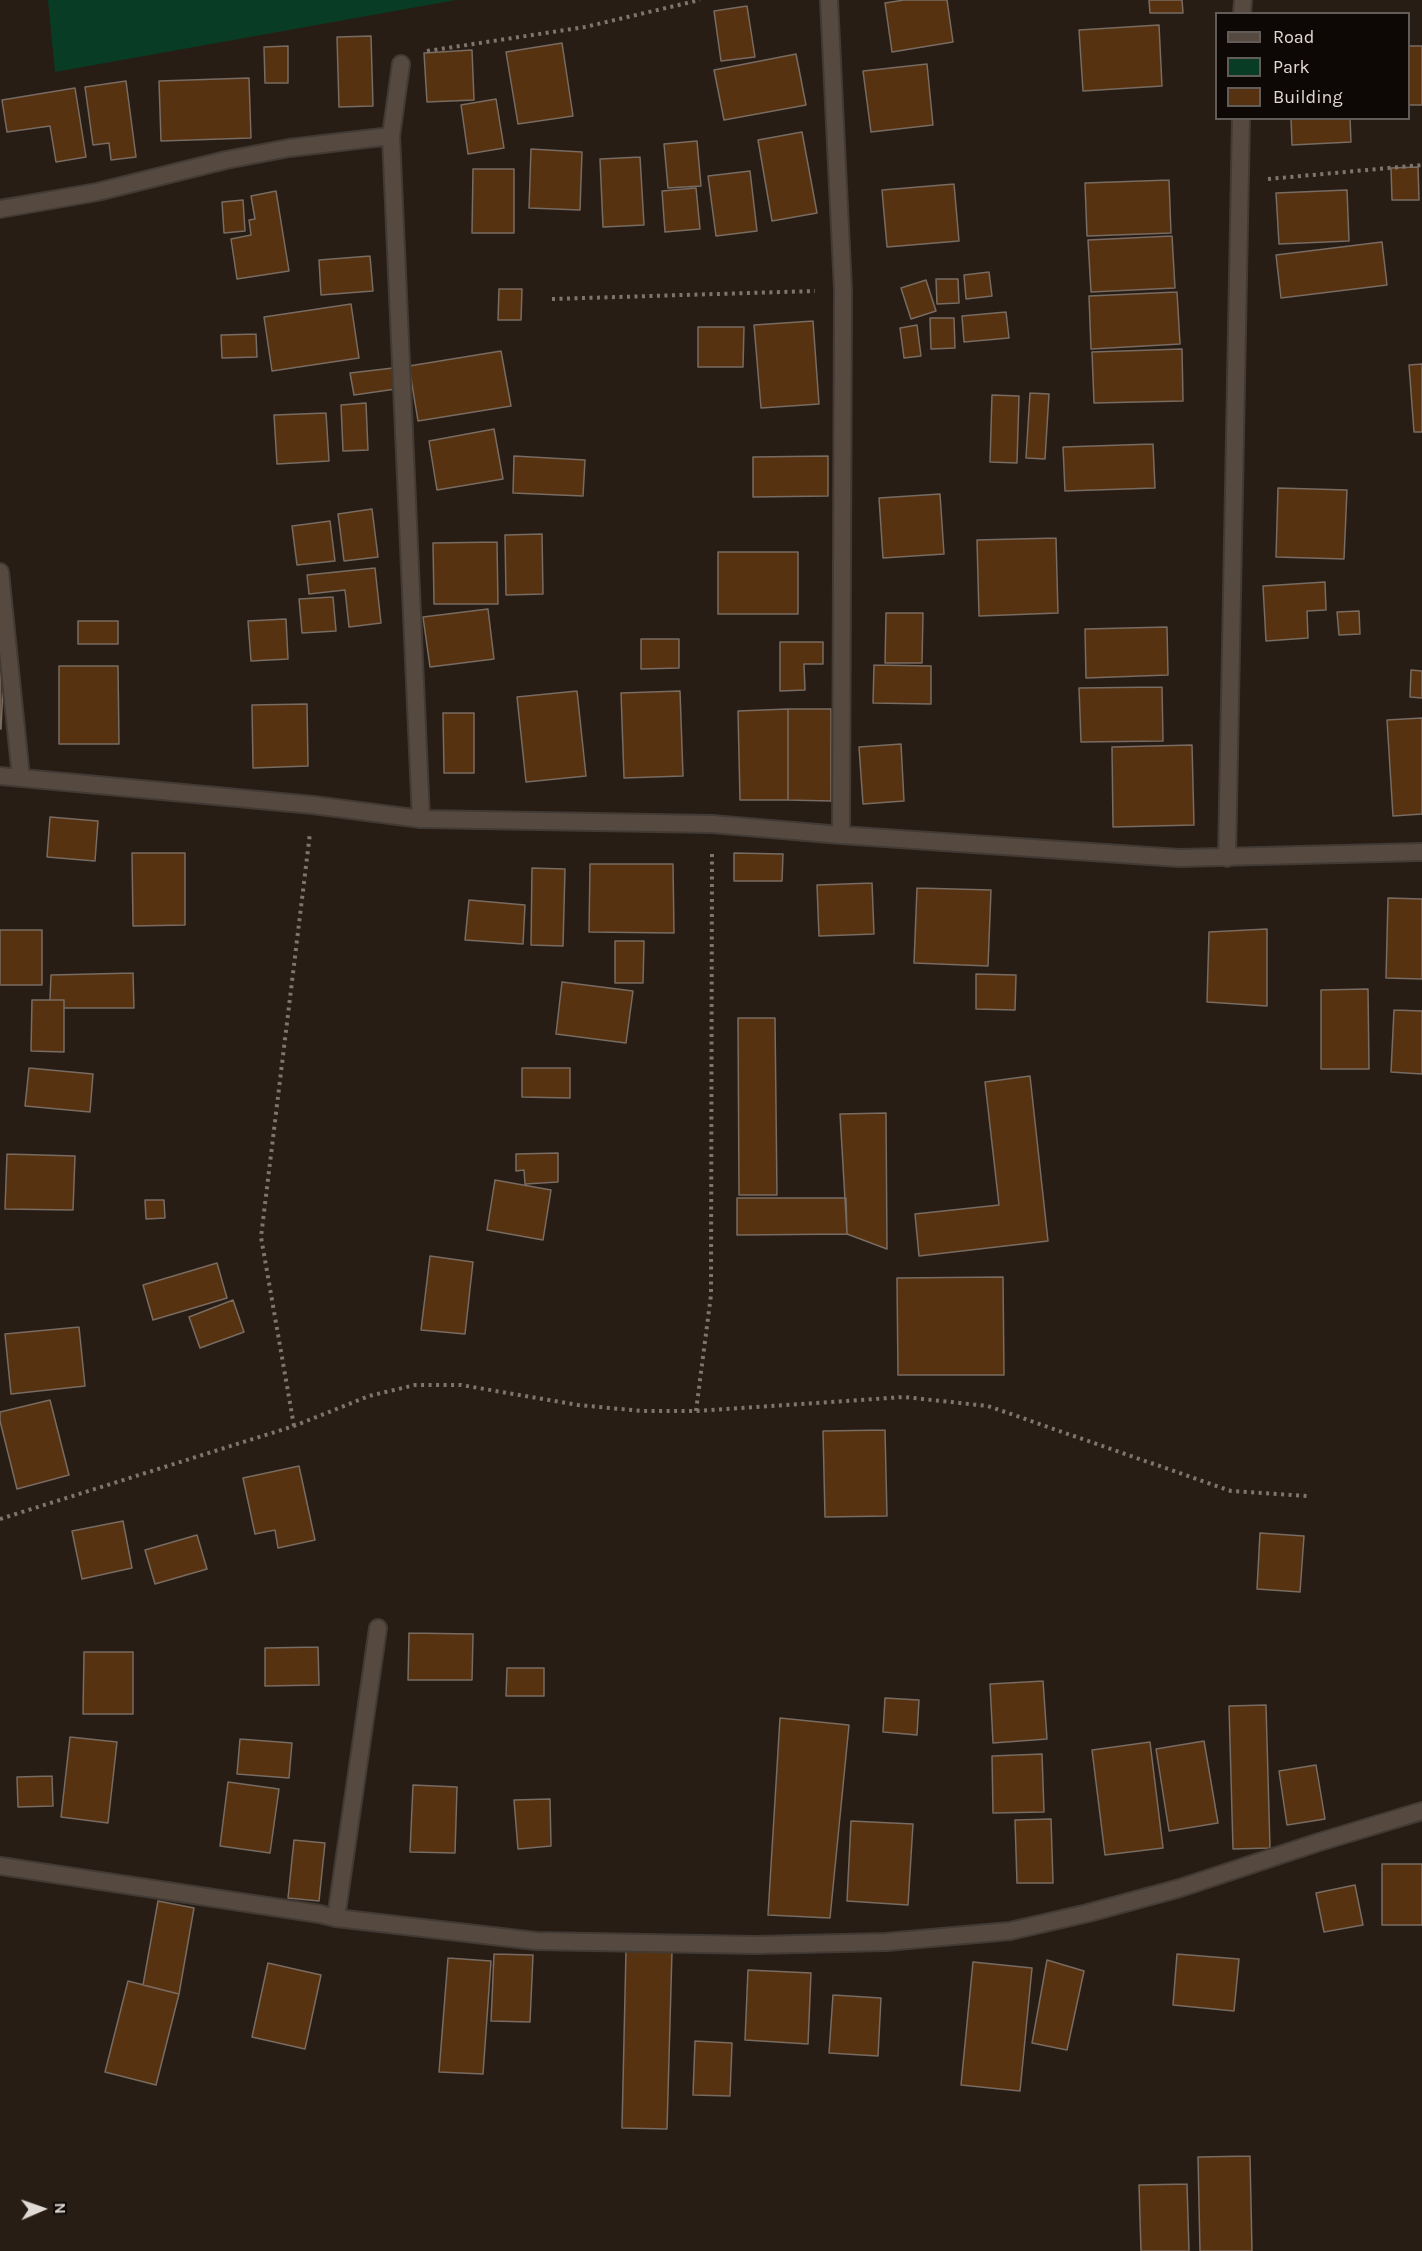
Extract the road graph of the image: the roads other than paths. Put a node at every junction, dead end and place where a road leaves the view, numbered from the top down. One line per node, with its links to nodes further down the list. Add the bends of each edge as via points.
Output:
1 (829, 0): 10 (street, via 843,290)
2 (401, 64): 4 (street)
3 (1241, 120): 12 (street)
4 (391, 136): 5 (street, via 288,148 97,192); 9 (street)
5 (0, 209)
6 (0, 572): 8 (street)
7 (0, 776): 8 (street)
8 (21, 777): 9 (street)
9 (421, 819): 10 (street, via 712,824)
10 (841, 835): 12 (street)
11 (1422, 852): 12 (street)
12 (1227, 858)
13 (378, 1628): 16 (street)
14 (1422, 1811): 16 (street, via 1180,1888 999,1932 886,1942 722,1945 536,1941)
15 (0, 1866): 16 (street)
16 (336, 1918)

